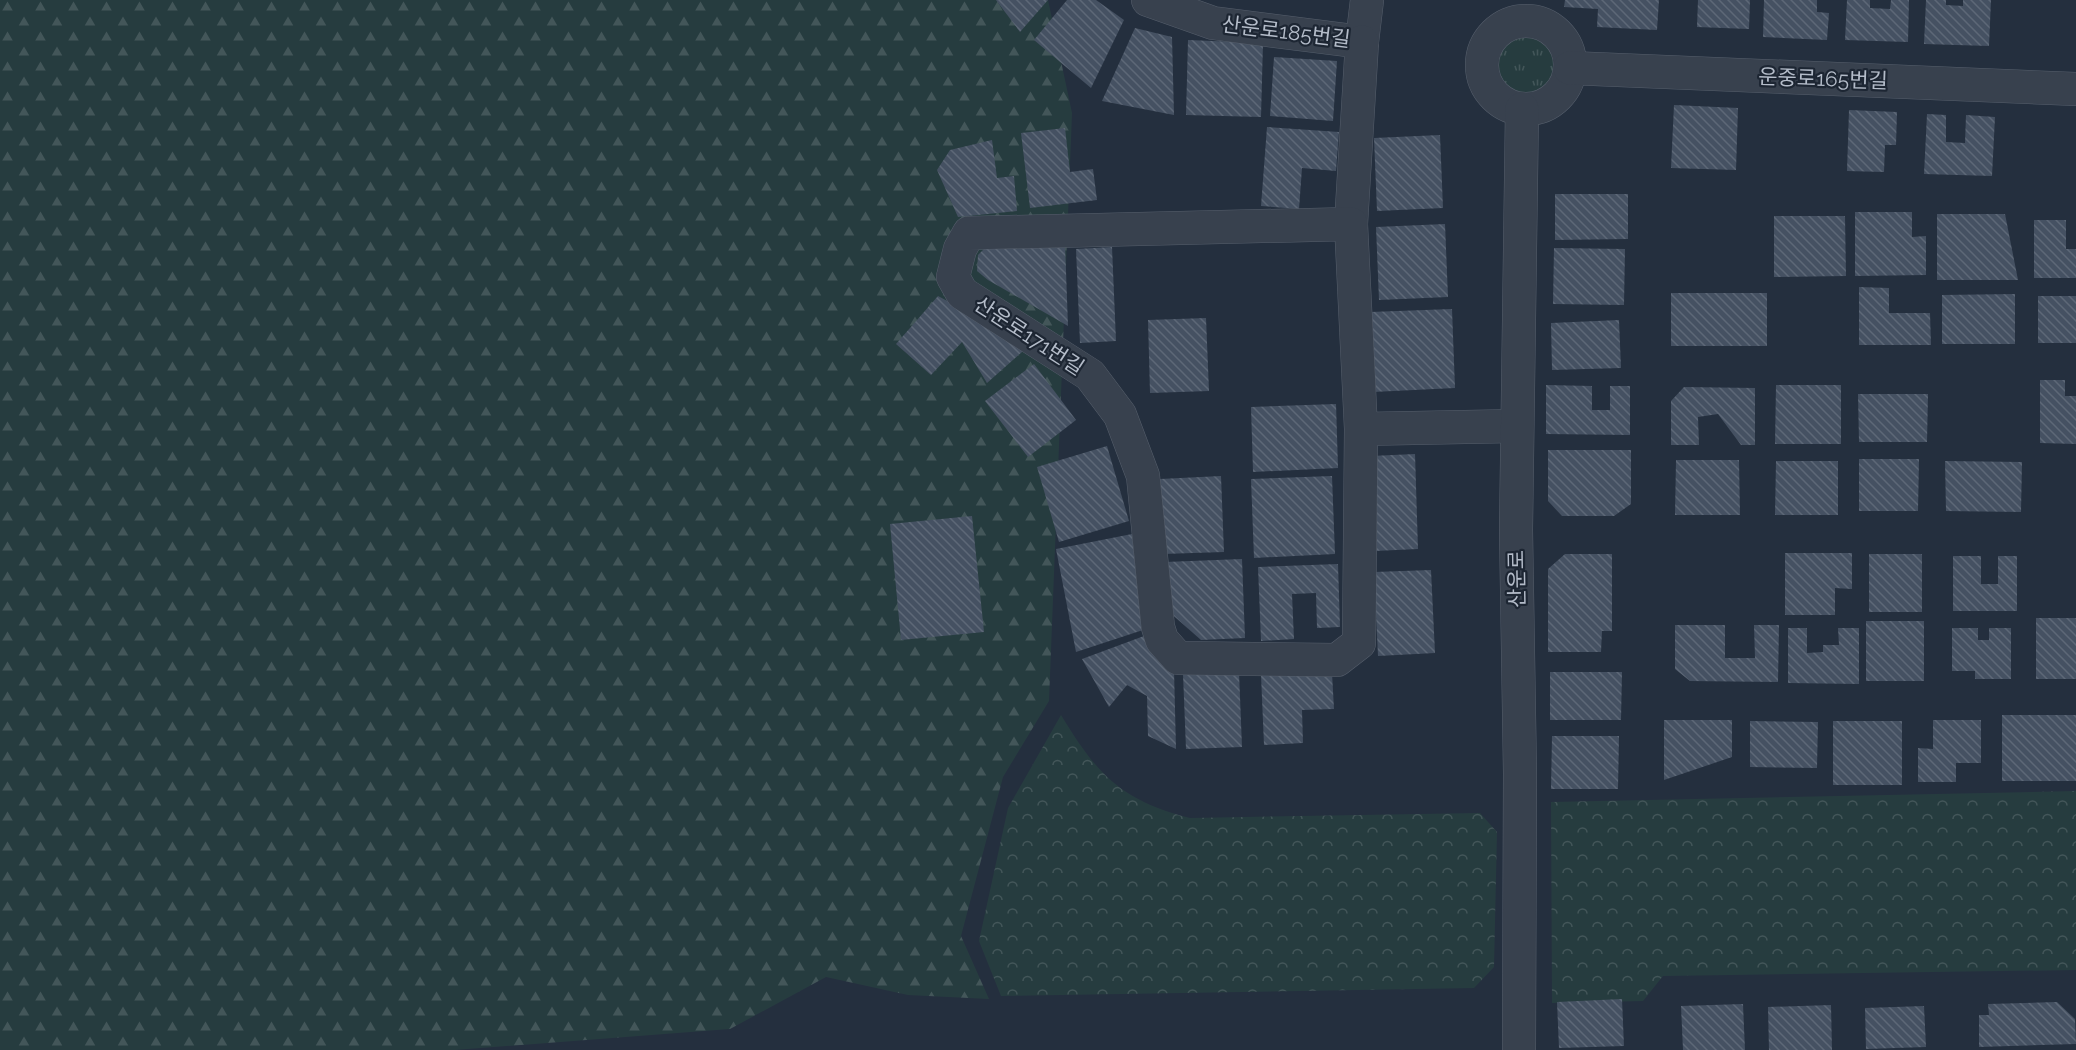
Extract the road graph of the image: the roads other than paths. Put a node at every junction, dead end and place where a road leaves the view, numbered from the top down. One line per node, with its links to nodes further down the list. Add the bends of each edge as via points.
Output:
1 (1367, 0): 4 (street, 산운로185번길)
2 (1167, 3): 4 (street, 산운로185번길, via 1213,23)
3 (1530, 10): 5 (street, via 1563,42); 7 (street, via 1492,36 1482,61 1488,88 1509,106)
4 (1362, 42): 8 (street, 산운로185번길)
5 (1569, 68): 6 (street, 운중로165번길); 7 (street, via 1559,93 1549,102)
6 (2076, 89)
7 (1522, 109): 10 (street, 산운로)
8 (1355, 136): 9 (street, 산운로171번길)
9 (1351, 225): 11 (street, 산운로171번길); 11 (street, 산운로171번길, via 969,233 953,277 962,293 1090,375 1120,415 1143,476 1158,627 1162,640 1178,658 1337,660 1359,643)
10 (1517, 426): 11 (street); 12 (street, 산운로)
11 (1361, 429)
12 (1518, 1050)

